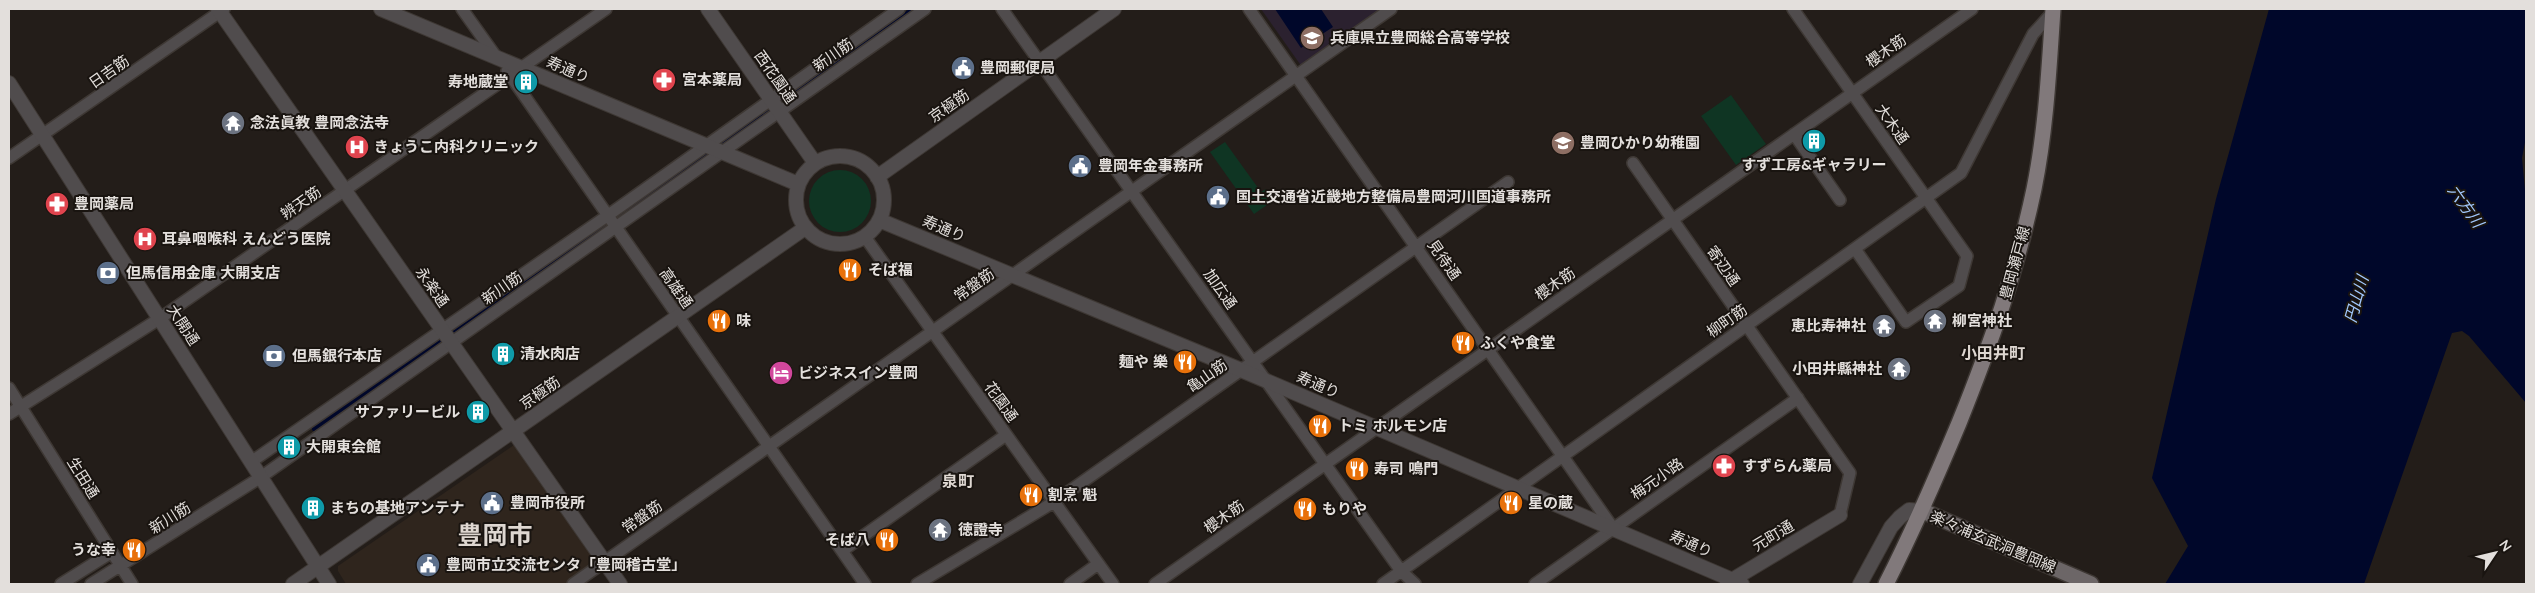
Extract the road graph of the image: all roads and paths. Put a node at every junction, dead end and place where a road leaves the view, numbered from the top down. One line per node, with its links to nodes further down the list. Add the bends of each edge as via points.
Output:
1 (381, 9): 15 (street, 寿通り)
2 (462, 9): 15 (street, 高雄通)
3 (606, 9): 17 (street, 辨天筋)
4 (708, 9): 22 (street, 西花園通)
5 (900, 9): 22 (street, 新川筋)
6 (925, 9): 23 (street, 新川筋)
7 (1002, 9): 16 (street, 加広通)
8 (1114, 9): 16 (street, 京極筋)
9 (1249, 9): 19 (street, 見待通)
10 (1391, 9): 19 (street, 常盤筋)
11 (1793, 9): 21 (street, 大木通)
12 (1972, 9): 21 (street, 櫻木筋)
13 (220, 10): 25 (street, 日吉筋); 34 (street, 永楽通)
14 (2052, 11): 36 (street, 柳町筋, via 2033,34 1962,174); 70 (main road, 豊岡瀬戸線, via 2045,108 2034,186 2017,260 1993,339)
15 (497, 57): 17 (street, 寿通り); 18 (street, 高雄通)
16 (1039, 62): 31 (street, 京極筋); 35 (street, 加広通)
17 (522, 68): 18 (street, 辨天筋); 26 (street, 寿通り)
18 (510, 76): 34 (street, 辨天筋); 38 (street, 高雄通)
19 (1296, 76): 35 (street, 常盤筋); 44 (street, 見待通)
20 (9, 83): 25 (street, 大開通)
21 (1852, 93): 24 (street, 櫻木筋); 36 (street, 大木通)
22 (771, 98): 23 (street, 西花園通); 26 (street, 新川筋)
23 (779, 111): 27 (street, 新川筋); 29 (street, 西花園通)
24 (1794, 134): 37 (street); 39 (street, 櫻木筋)
25 (43, 136): 28 (street, 日吉筋); 48 (street, 大開通)
26 (705, 145): 27 (street, 寿通り); 38 (street, 新川筋)
27 (721, 152): 33 (street, 寿通り); 41 (street, 新川筋)
28 (9, 158)
29 (815, 163): 31 (street, via 831,157 849,157 865,164); 33 (street)
30 (1633, 163): 39 (street, 寄辺通)
31 (877, 177): 40 (street, via 884,203)
32 (1508, 182): 44 (street, 亀山筋)
33 (798, 184): 42 (street, via 796,207)
34 (344, 191): 48 (street, 辨天筋); 51 (street, 永楽通)
35 (1133, 192): 46 (street, 常盤筋); 53 (street, 加広通)
36 (1926, 198): 45 (street, 柳町筋); 45 (street, 大木通, via 1967,256 1959,286 1906,322)
37 (1840, 200)
38 (606, 216): 41 (street, 高雄通); 51 (street, 新川筋)
39 (1672, 219): 49 (street, 寄辺通); 52 (street, 櫻木筋)
40 (879, 220): 43 (street); 46 (street, 寿通り)
41 (614, 226): 47 (street, 高雄通); 51 (street, 新川筋)
42 (805, 228): 43 (street, via 818,239 834,244 850,243); 47 (street, 京極筋)
43 (865, 237): 50 (street, 花園通)
44 (1416, 246): 52 (street, 見待通); 53 (street, 亀山筋)
45 (1855, 249): 49 (street, 柳町筋)
46 (1014, 276): 50 (street, 常盤筋); 54 (street, 寿通り)
47 (678, 316): 61 (street, 京極筋); 63 (street, 高雄通)
48 (159, 319): 58 (street, 辨天筋); 65 (street, 大開通)
49 (1747, 326): 57 (street, 寄辺通); 64 (street, 柳町筋)
50 (932, 332): 62 (street, 花園通); 63 (street, 常盤筋)
51 (446, 337): 61 (street, 永楽通); 65 (street, 新川筋); 67 (street, 新川筋)
52 (1488, 350): 60 (street, 櫻木筋); 64 (street, 見待通)
53 (1253, 362): 54 (street, 亀山筋); 55 (street, 加広通)
54 (1241, 370): 55 (street, 寿通り); 69 (street, 亀山筋)
55 (1268, 382): 60 (street, 寿通り); 66 (street, 加広通)
56 (9, 388): 58 (street, 生田通)
57 (1798, 398): 71 (street, 寄辺通, via 1850,473); 72 (street, 梅元小路)
58 (20, 406): 59 (street, 辨天筋); 74 (street, 生田通)
59 (9, 414)
60 (1377, 428): 66 (street, 櫻木筋); 68 (street, 寿通り)
61 (512, 432): 75 (street, 永楽通); 78 (street, 京極筋)
62 (1006, 435): 69 (street, 花園通); 73 (street)
63 (770, 447): 73 (street, 高雄通); 75 (street, 常盤筋)
64 (1563, 456): 68 (street, 柳町筋); 72 (street, 見待通)
65 (251, 462): 67 (street, 大開通)
66 (1326, 464): 79 (street, 加広通); 92 (street, 櫻木筋)
67 (260, 477): 77 (street, 新川筋); 78 (street, 大開通)
68 (1517, 488): 72 (street, 寿通り); 79 (street, 柳町筋)
69 (1054, 502): 76 (street, 花園通); 89 (street, 亀山筋)
70 (1923, 511): 96 (street, via 1909,510 1900,516); 97 (main road, 豊岡瀬戸線); 98 (main road, 楽々浦玄武洞豊岡線)
71 (1840, 515): 80 (street, 元町通)
72 (1613, 528): 80 (street, 寿通り); 95 (street, 梅元小路)
73 (842, 551): 88 (street, 高雄通)
74 (112, 552): 77 (street, 生田通); 81 (street)
75 (604, 562): 86 (street, 常盤筋); 87 (street, 永楽通)
76 (1098, 564): 90 (street); 91 (street, 花園通)
77 (121, 566): 82 (street, 新川筋); 83 (street, 生田通)
78 (319, 568): 84 (street, 京極筋); 85 (street, 大開通)
79 (1401, 571): 93 (street, 柳町筋); 94 (street, 加広通)
80 (1731, 583)
81 (61, 584)
82 (91, 584)
83 (132, 584)
84 (293, 584)
85 (329, 584)
86 (573, 584)
87 (620, 584)
88 (865, 584)
89 (916, 584)
90 (1070, 584)
91 (1112, 584)
92 (1155, 584)
93 (1382, 584)
94 (1415, 584)
95 (1535, 584)
96 (1860, 584)
97 (1886, 584)
98 (2091, 584)

